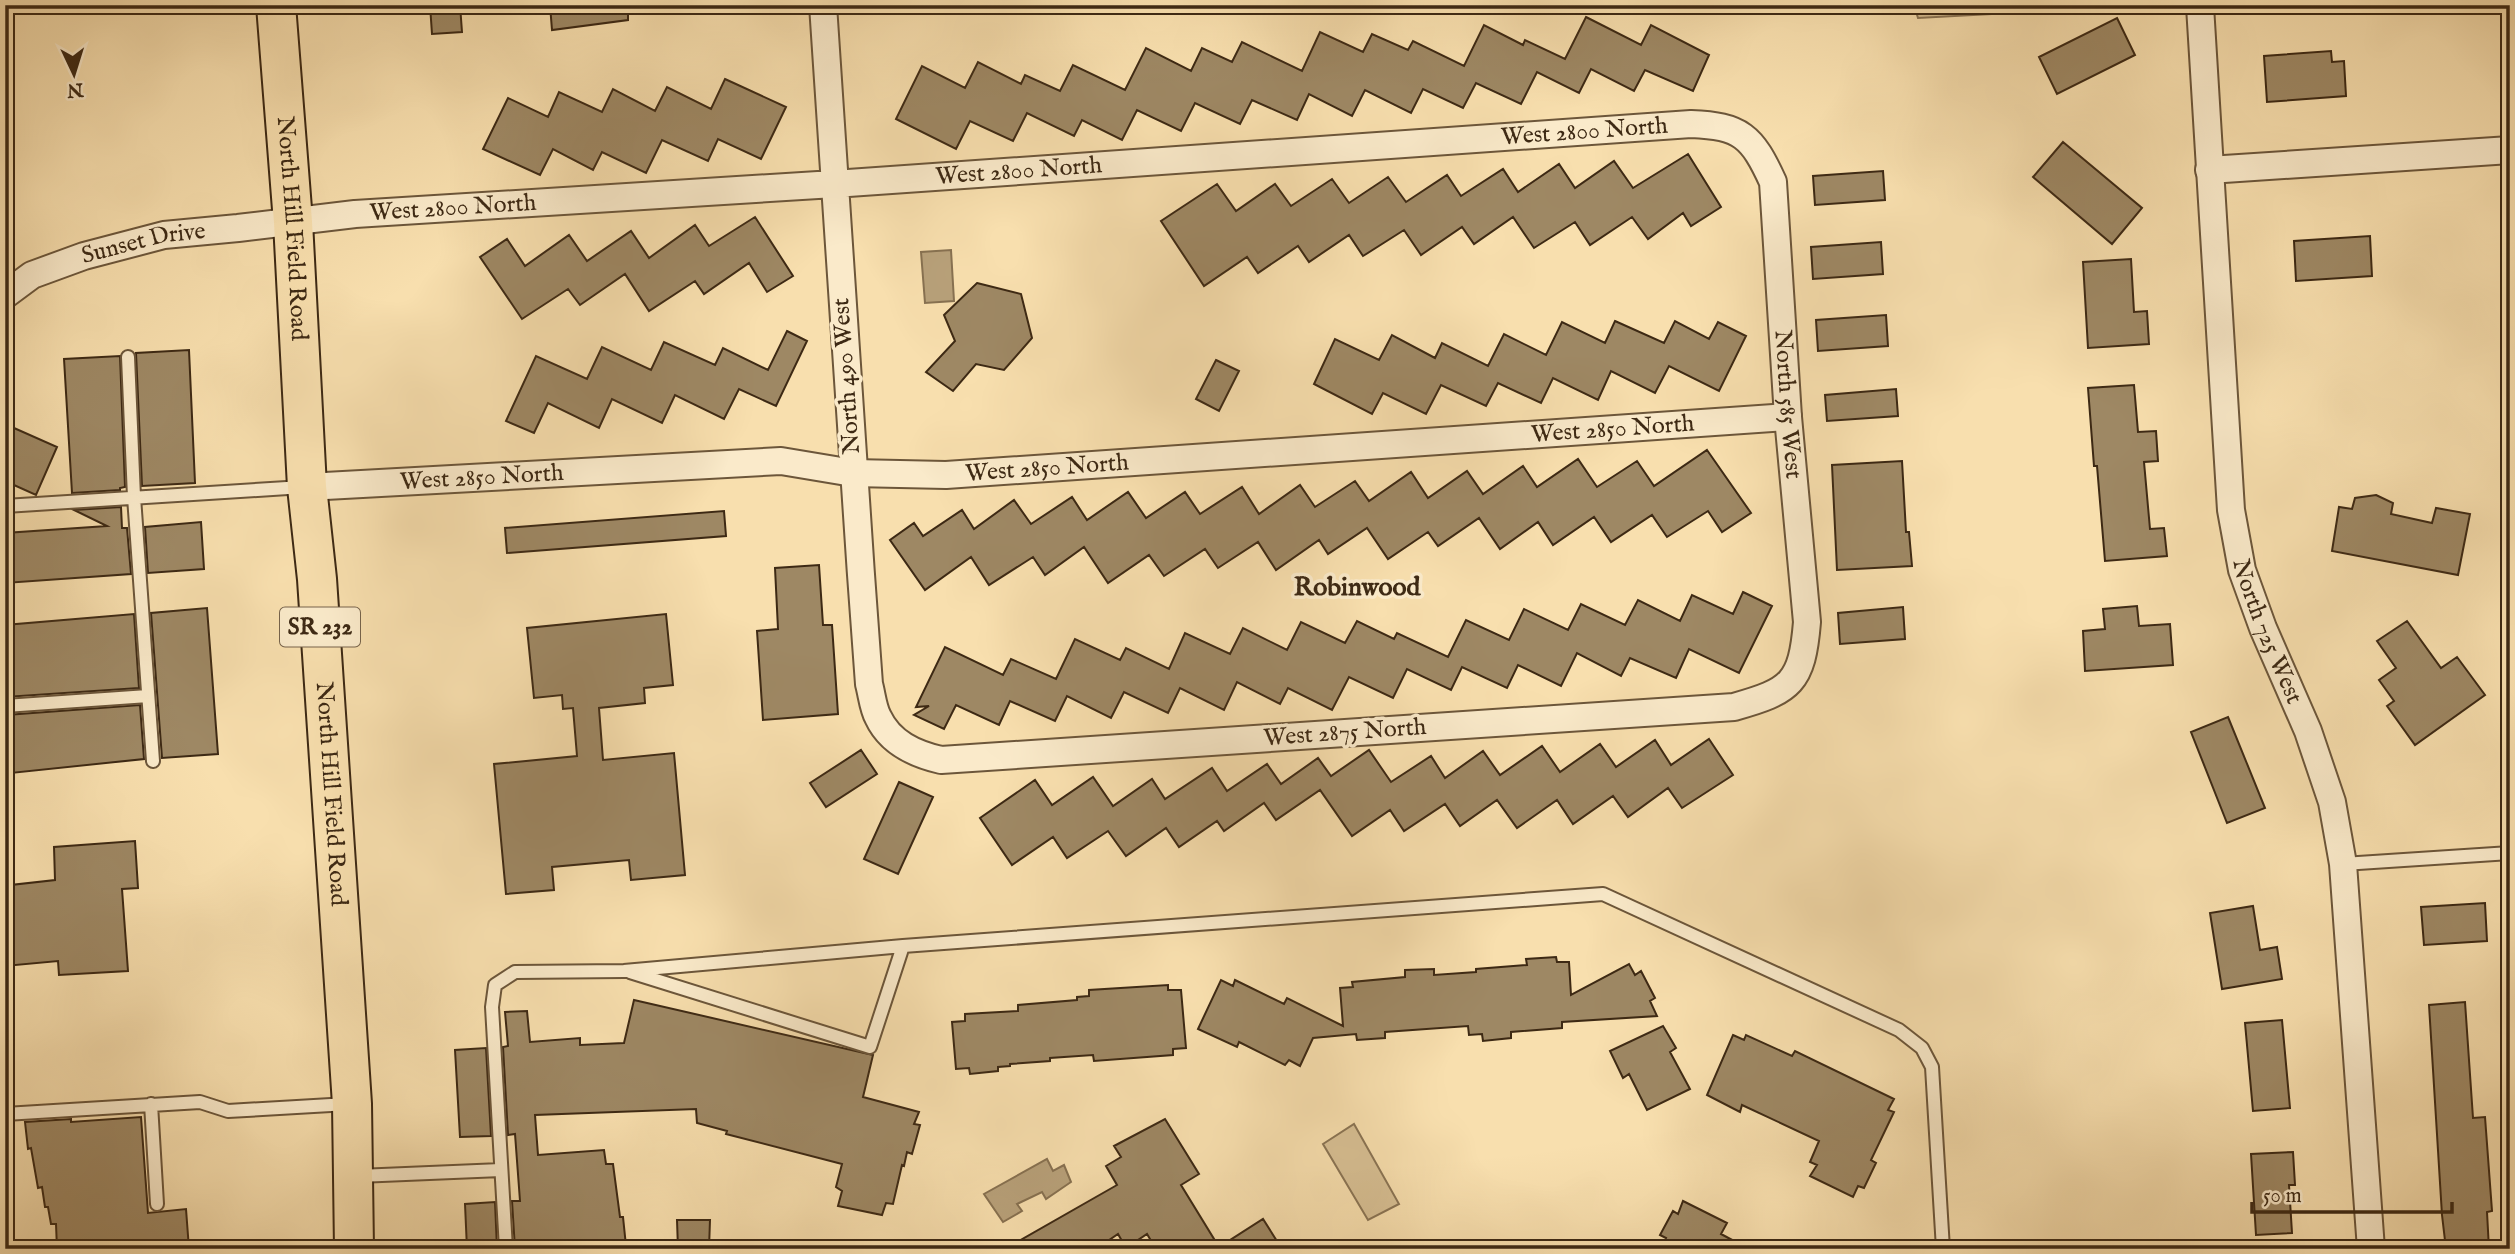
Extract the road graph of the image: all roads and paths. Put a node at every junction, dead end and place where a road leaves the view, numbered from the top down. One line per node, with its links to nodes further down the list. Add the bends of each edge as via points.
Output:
1 (276, 5): 8 (main road, North Hill Field Road / SR 232)
2 (823, 5): 7 (street, North 490 West)
3 (2200, 6): 6 (street, North 725 West)
4 (1743, 134): 7 (street, West 2800 North, via 1720,125 1691,124); 11 (street, North 585 West, via 1761,156 1773,182)
5 (2510, 150): 6 (street)
6 (2209, 170): 22 (street, North 725 West, via 2231,510 2242,570 2308,731 2332,802)
7 (834, 184): 8 (street, West 2800 North, via 355,214); 12 (street, North 490 West)
8 (293, 222): 9 (street, Sunset Drive, via 164,235 58,265 32,275); 13 (main road, North Hill Field Road / SR 232)
9 (5, 295)
10 (128, 357): 14 (lane)
11 (1788, 417): 12 (street, West 2850 North, via 946,475); 16 (street, North 585 West, via 1807,622 1804,652)
12 (853, 473): 13 (street, West 2850 North, via 781,461); 19 (street, North 490 West, via 869,684 877,717)
13 (307, 487): 14 (lane); 26 (main road, North Hill Field Road / SR 232)
14 (134, 497): 15 (lane); 17 (lane)
15 (5, 506)
16 (1794, 680): 19 (street, West 2875 North, via 1766,698 1734,707 941,760 918,755)
17 (148, 696): 18 (lane); 20 (lane)
18 (5, 706)
19 (894, 739)
20 (153, 761)
21 (2510, 853): 22 (lane)
22 (2343, 864): 34 (street, North 725 West)
23 (903, 946): 24 (lane); 24 (lane, via 870,1046); 33 (lane, via 1603,894 1899,1030 1922,1048 1933,1067)
24 (624, 971): 28 (lane, via 515,972 495,985 492,1007)
25 (151, 1104): 26 (lane, via 200,1102 228,1111); 27 (lane); 30 (lane)
26 (352, 1104): 29 (main road, North Hill Field Road / SR 232)
27 (5, 1114)
28 (501, 1170): 29 (lane); 32 (lane)
29 (353, 1176): 31 (main road, North Hill Field Road / SR 232)
30 (157, 1204)
31 (354, 1249)
32 (506, 1249)
33 (1943, 1249)
34 (2371, 1249)

